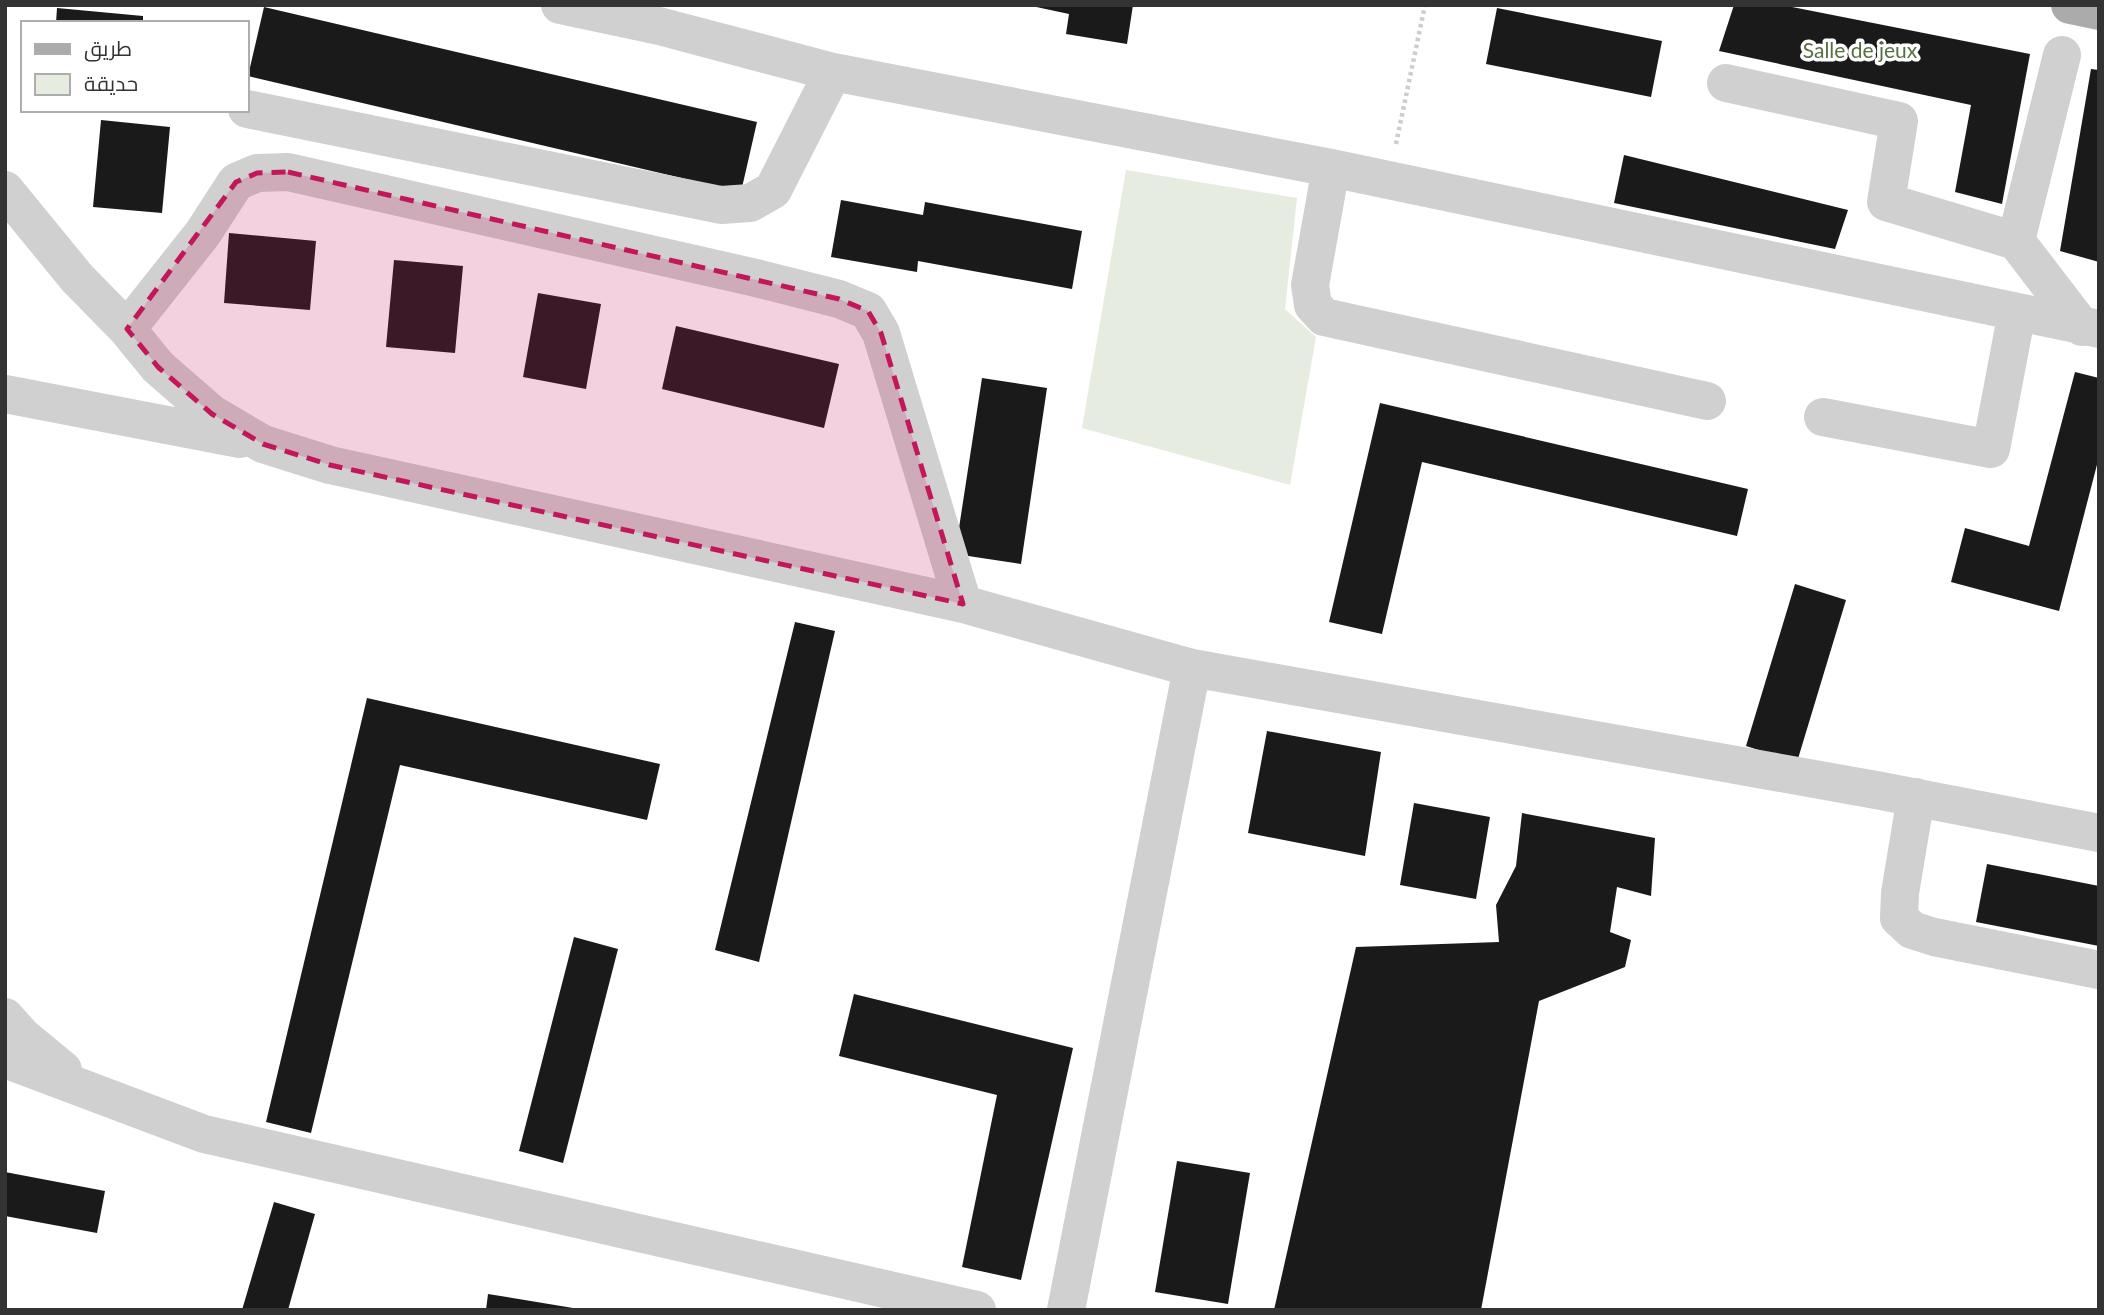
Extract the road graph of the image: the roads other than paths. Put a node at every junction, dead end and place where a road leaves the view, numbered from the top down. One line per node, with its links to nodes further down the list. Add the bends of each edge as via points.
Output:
1 (560, 5): 5 (street)
2 (2070, 5): 3 (main road)
3 (2099, 11)
4 (2062, 55): 10 (street)
5 (833, 72): 7 (street, via 773,190 750,203 721,205); 8 (street)
6 (1726, 83): 10 (street, via 1899,121 1886,202)
7 (248, 109)
8 (1331, 168): 11 (street); 15 (street, via 1310,285 1313,305 1324,317)
9 (5, 190): 13 (street, via 77,278)
10 (2016, 241): 12 (street)
11 (2017, 312): 12 (street); 16 (street, via 1991,449)
12 (2090, 328)
13 (127, 329): 17 (street, via 158,367 212,414); 18 (street, via 203,233 236,182 257,173 288,172 839,299 867,311 881,333)
14 (5, 394): 17 (street)
15 (1707, 401)
16 (1822, 417)
17 (262, 444): 18 (street, via 330,465)
18 (963, 604): 19 (street)
19 (1192, 668): 20 (street); 27 (street)
20 (1916, 797): 21 (street); 22 (street, via 1899,918 1912,930 1934,937)
21 (2099, 832)
22 (2099, 970)
23 (5, 1017): 25 (street)
24 (5, 1059): 25 (street)
25 (85, 1089): 26 (street, via 204,1134)
26 (977, 1310)
27 (1066, 1310)

